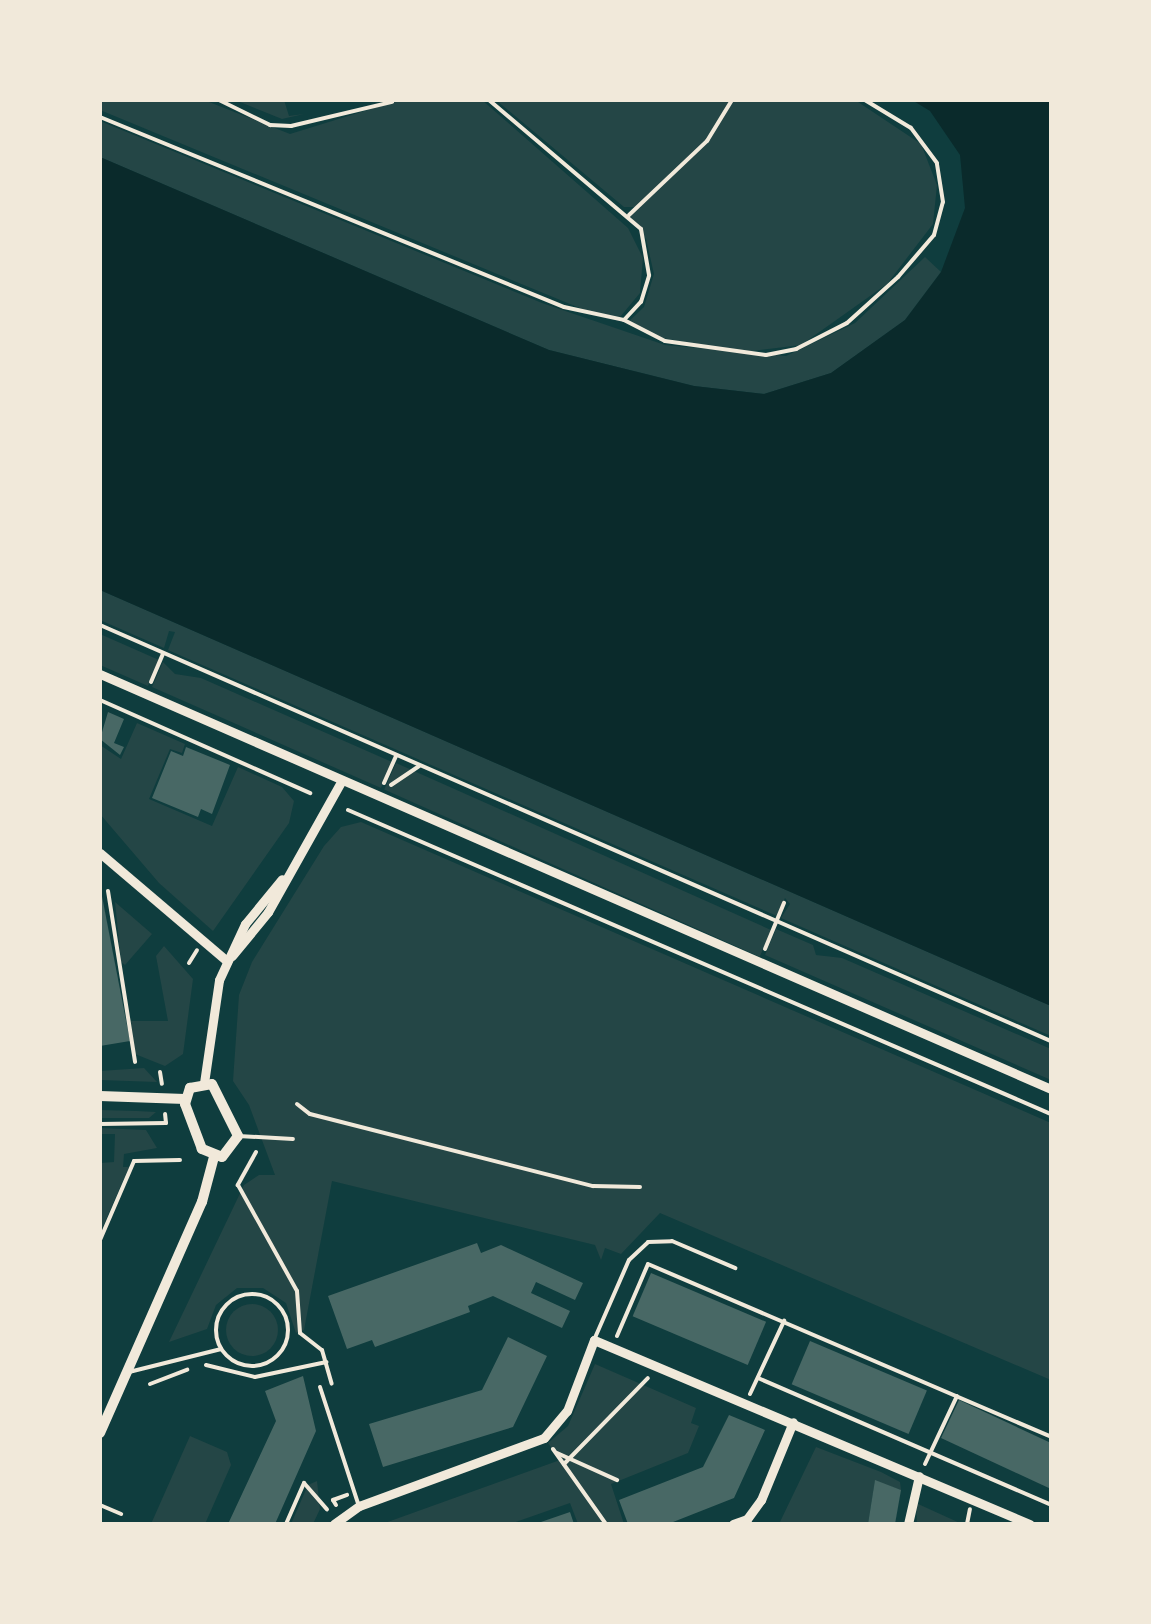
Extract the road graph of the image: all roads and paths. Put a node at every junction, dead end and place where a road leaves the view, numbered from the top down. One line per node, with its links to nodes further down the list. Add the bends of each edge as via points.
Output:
1 (218, 100): 5 (lane, via 270,125 290,126)
2 (489, 100): 7 (path)
3 (732, 100): 7 (path, via 708,141)
4 (865, 100): 8 (path, via 911,128 938,163 942,192 934,235 847,324 796,349 766,355 665,341)
5 (392, 102)
6 (100, 117): 8 (path, via 564,307)
7 (629, 215): 8 (path, via 641,230 649,275 642,302)
8 (624, 320)
9 (100, 626): 10 (path)
10 (164, 653): 12 (path); 16 (path)
11 (100, 674): 18 (street)
12 (150, 686)
13 (100, 700): 15 (path)
14 (141, 706): 15 (path)
15 (136, 716): 19 (path)
16 (396, 756): 17 (path); 17 (path, via 382,788)
17 (419, 766): 26 (path)
18 (342, 780): 29 (street, via 268,912); 36 (street)
19 (310, 793)
20 (372, 809): 22 (path)
21 (348, 810): 22 (path)
22 (368, 820): 32 (path)
23 (100, 853): 29 (street)
24 (108, 890): 34 (path)
25 (784, 903): 26 (path)
26 (776, 922): 28 (path); 33 (path)
27 (198, 950): 30 (path)
28 (763, 953)
29 (227, 961): 35 (street, via 214,999)
30 (190, 963)
31 (754, 974): 32 (path)
32 (750, 983): 40 (path)
33 (1051, 1041)
34 (135, 1062)
35 (204, 1083): 38 (street); 43 (street, via 224,1100)
36 (1051, 1089)
37 (100, 1096): 38 (street)
38 (185, 1099): 46 (street, via 197,1140)
39 (297, 1104): 48 (path, via 310,1114 594,1186)
40 (1051, 1114)
41 (166, 1117): 42 (path, via 154,1124)
42 (100, 1124)
43 (238, 1136): 44 (lane); 46 (street, via 228,1156)
44 (293, 1139)
45 (256, 1152): 55 (path, via 238,1185 297,1292 300,1333)
46 (214, 1157): 57 (street, via 202,1202)
47 (180, 1160): 49 (path, via 134,1161)
48 (640, 1187)
49 (100, 1240)
50 (736, 1268): 52 (lane, via 672,1241 648,1242 629,1260)
51 (784, 1321): 53 (path, via 648,1264); 58 (path); 61 (path)
52 (594, 1340): 53 (street); 67 (street, via 566,1411)
53 (612, 1348): 56 (street)
54 (221, 1349): 54 (lane, via 236,1363 267,1363 283,1348 285,1316 258,1295 235,1298 216,1326); 57 (lane)
55 (326, 1362): 59 (path, via 255,1377 209,1365); 62 (path)
56 (660, 1368): 63 (street); 70 (path)
57 (128, 1372): 65 (street)
58 (758, 1378): 63 (path); 69 (path)
59 (150, 1384)
60 (320, 1387): 76 (lane)
61 (957, 1396): 66 (path); 69 (path)
62 (337, 1401)
63 (746, 1403): 64 (street)
64 (793, 1422): 72 (street); 79 (street)
65 (100, 1433)
66 (1051, 1437)
67 (544, 1438): 68 (path); 76 (street)
68 (555, 1452): 70 (path); 71 (path)
69 (930, 1454): 72 (path); 75 (path)
70 (569, 1458): 71 (path); 73 (path)
71 (564, 1464): 82 (path)
72 (919, 1476): 84 (street); 85 (street)
73 (617, 1480)
74 (100, 1505): 78 (lane)
75 (1051, 1505)
76 (359, 1506): 81 (street)
77 (327, 1509): 80 (path, via 304,1483)
78 (120, 1514)
79 (748, 1522): 83 (street)
80 (286, 1524)
81 (334, 1524)
82 (606, 1524)
83 (733, 1524)
84 (908, 1524)
85 (1030, 1524)

